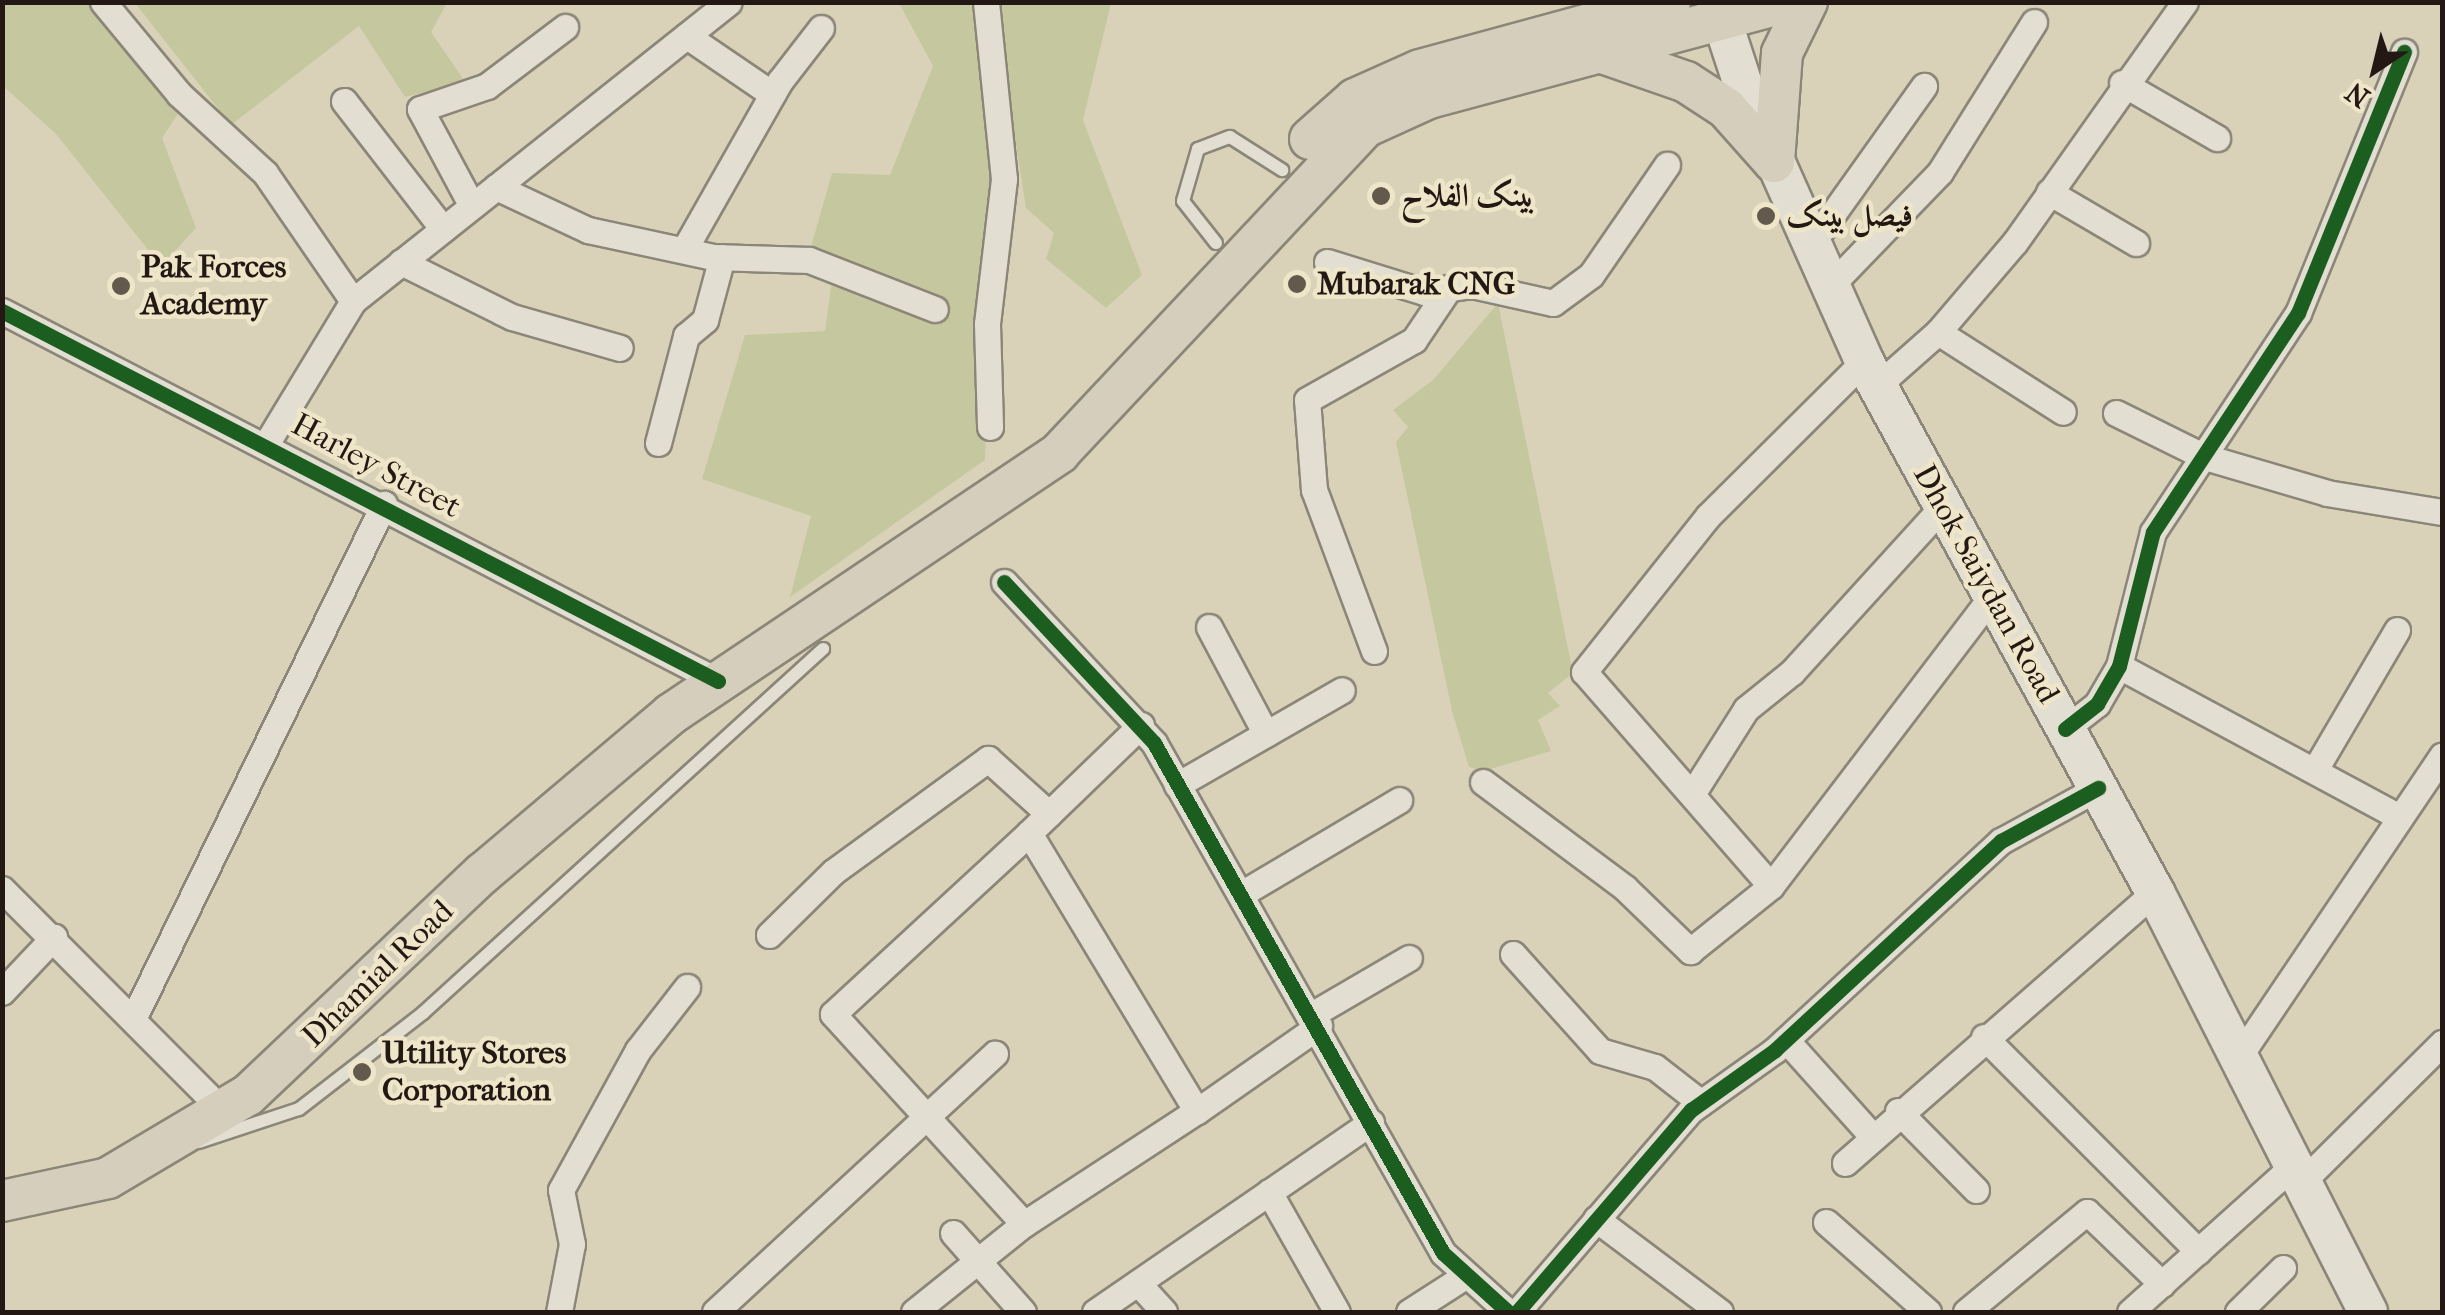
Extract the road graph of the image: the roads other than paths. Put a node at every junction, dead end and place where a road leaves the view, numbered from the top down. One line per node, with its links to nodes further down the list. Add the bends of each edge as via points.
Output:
1 (103, 2): 37 (street, via 180,94 265,172)
2 (986, 2): 45 (street, via 1004,179 987,324)
3 (1609, 2): 14 (main road)
4 (1670, 2): 14 (main road)
5 (1786, 2): 9 (main road)
6 (1807, 2): 21 (main road, via 1782,53)
7 (2185, 2): 16 (street)
8 (726, 3): 13 (street)
9 (1719, 11): 14 (main road); 21 (main road, Dhok Saiydan Road)
10 (2034, 22): 35 (street, via 1940,172)
11 (565, 27): 26 (street, via 487,86 420,109)
12 (821, 28): 18 (street)
13 (687, 36): 18 (street); 24 (street)
14 (1584, 41): 21 (main road, via 1696,88); 23 (main road, via 1381,85 1330,118); 28 (main road, via 1378,120)
15 (2404, 52): 48 (street, via 2298,313)
16 (2122, 83): 20 (street); 25 (street)
17 (1924, 86): 29 (street)
18 (772, 94): 31 (street)
19 (344, 101): 27 (street)
20 (2217, 138)
21 (1774, 162): 29 (main road, Dhok Saiydan Road)
22 (1666, 165): 36 (street, via 1571,297 1553,303)
23 (1282, 170): 28 (main road); 28 (lane, via 1230,136 1198,150 1183,201)
24 (496, 187): 26 (street); 31 (street, via 588,230)
25 (2049, 192): 30 (street); 40 (street)
26 (472, 206): 27 (street)
27 (443, 229): 33 (street)
28 (1234, 236): 59 (main road, Dhamial Road, via 1059,453)
29 (1812, 243): 35 (main road, Dhok Saiydan Road)
30 (2136, 243)
31 (684, 250): 32 (street)
32 (722, 257): 38 (street, via 826,264); 47 (street, via 705,320 686,336)
33 (401, 262): 37 (street); 41 (street, via 512,317)
34 (1327, 262): 36 (street, via 1424,292)
35 (1830, 286): 42 (main road, Dhok Saiydan Road)
36 (1449, 288): 57 (street, via 1414,340 1307,400 1314,490)
37 (353, 300): 46 (street)
38 (935, 309)
39 (6, 321): 46 (street, Harley Street)
40 (1938, 332): 42 (street); 43 (street)
41 (620, 348)
42 (1871, 373): 50 (main road, Dhok Saiydan Road); 69 (street, via 1708,516 1584,672)
43 (2063, 412)
44 (2116, 412): 48 (street)
45 (990, 427)
46 (268, 440): 49 (street, Harley Street)
47 (658, 443)
48 (2205, 456): 51 (street, via 2327,494); 58 (street, via 2153,532 2131,590)
49 (384, 504): 59 (street, Harley Street); 84 (street)
50 (1944, 504): 53 (main road, Dhok Saiydan Road); 69 (street, via 1792,672 1746,709)
51 (2442, 512)
52 (1004, 582): 61 (street)
53 (1994, 593): 62 (main road, Dhok Saiydan Road); 74 (street)
54 (1209, 628): 63 (street)
55 (2397, 630): 65 (street)
56 (823, 649): 98 (lane, via 423,1013 299,1109)
57 (1374, 650)
58 (2120, 666): 62 (street, via 2096,704); 65 (street)
59 (718, 681): 92 (main road, Dhamial Road, via 483,873 319,1033)
60 (1342, 690): 63 (street)
61 (1140, 725): 67 (street); 71 (street)
62 (2066, 730): 68 (main road, Dhok Saiydan Road)
63 (1266, 734): 67 (street)
64 (2442, 755): 72 (street)
65 (2316, 768): 72 (street)
66 (1482, 782): 74 (street, via 1625,888 1684,950)
67 (1177, 785): 77 (street)
68 (2098, 788): 76 (main road, Dhok Saiydan Road); 87 (street, via 2001,841)
69 (1694, 791): 74 (street)
70 (1399, 800): 77 (street)
71 (1049, 814): 73 (street); 78 (street, via 988,759 832,872)
72 (2400, 818): 90 (street)
73 (1029, 833): 93 (street); 95 (street, via 833,1014)
74 (1771, 886)
75 (2, 890): 79 (street)
76 (2155, 892): 86 (street); 90 (main road, Dhok Saiydan Road)
77 (1241, 894): 85 (street)
78 (769, 934)
79 (54, 936): 83 (street); 84 (street)
80 (1513, 954): 91 (street, via 1600,1051 1655,1067)
81 (1409, 958): 85 (street)
82 (687, 988): 115 (street, via 638,1050 561,1190 572,1244)
83 (2, 992)
84 (134, 1017): 92 (street)
85 (1316, 1020): 93 (street); 96 (street)
86 (1984, 1037): 94 (street); 108 (street)
87 (1786, 1040): 91 (street); 97 (street)
88 (2442, 1043): 100 (street)
89 (995, 1054): 95 (street)
90 (2238, 1058): 100 (main road, Dhok Saiydan Road)
91 (1701, 1103): 104 (street)
92 (223, 1111): 98 (main road, Dhamial Road)
93 (1197, 1111): 106 (street)
94 (1898, 1111): 97 (street); 101 (street)
95 (924, 1118): 106 (street); 116 (street)
96 (1372, 1122): 102 (street); 111 (street, via 1443,1254)
97 (1872, 1136): 99 (street)
98 (167, 1148): 103 (main road, Dhamial Road, via 108,1178)
99 (1845, 1163)
100 (2297, 1174): 108 (street); 128 (main road, Dhok Saiydan Road)
101 (1976, 1190)
102 (1269, 1192): 112 (street); 121 (street)
103 (2, 1200)
104 (1596, 1218): 114 (street); 123 (street)
105 (1826, 1222): 124 (street)
106 (1024, 1224): 109 (street)
107 (953, 1233): 109 (street)
108 (2198, 1251): 113 (street)
109 (977, 1261): 117 (street); 118 (street)
110 (2283, 1268): 127 (street)
111 (1465, 1276): 114 (street); 122 (street)
112 (1138, 1283): 119 (street); 120 (street)
113 (2162, 1284): 125 (street, via 2087,1212); 126 (street)
114 (1523, 1310)
115 (559, 1312)
116 (715, 1312)
117 (914, 1312)
118 (1023, 1312)
119 (1095, 1312)
120 (1164, 1312)
121 (1337, 1312)
122 (1409, 1312)
123 (1720, 1312)
124 (1928, 1312)
125 (1966, 1312)
126 (2130, 1312)
127 (2238, 1312)
128 (2368, 1312)

